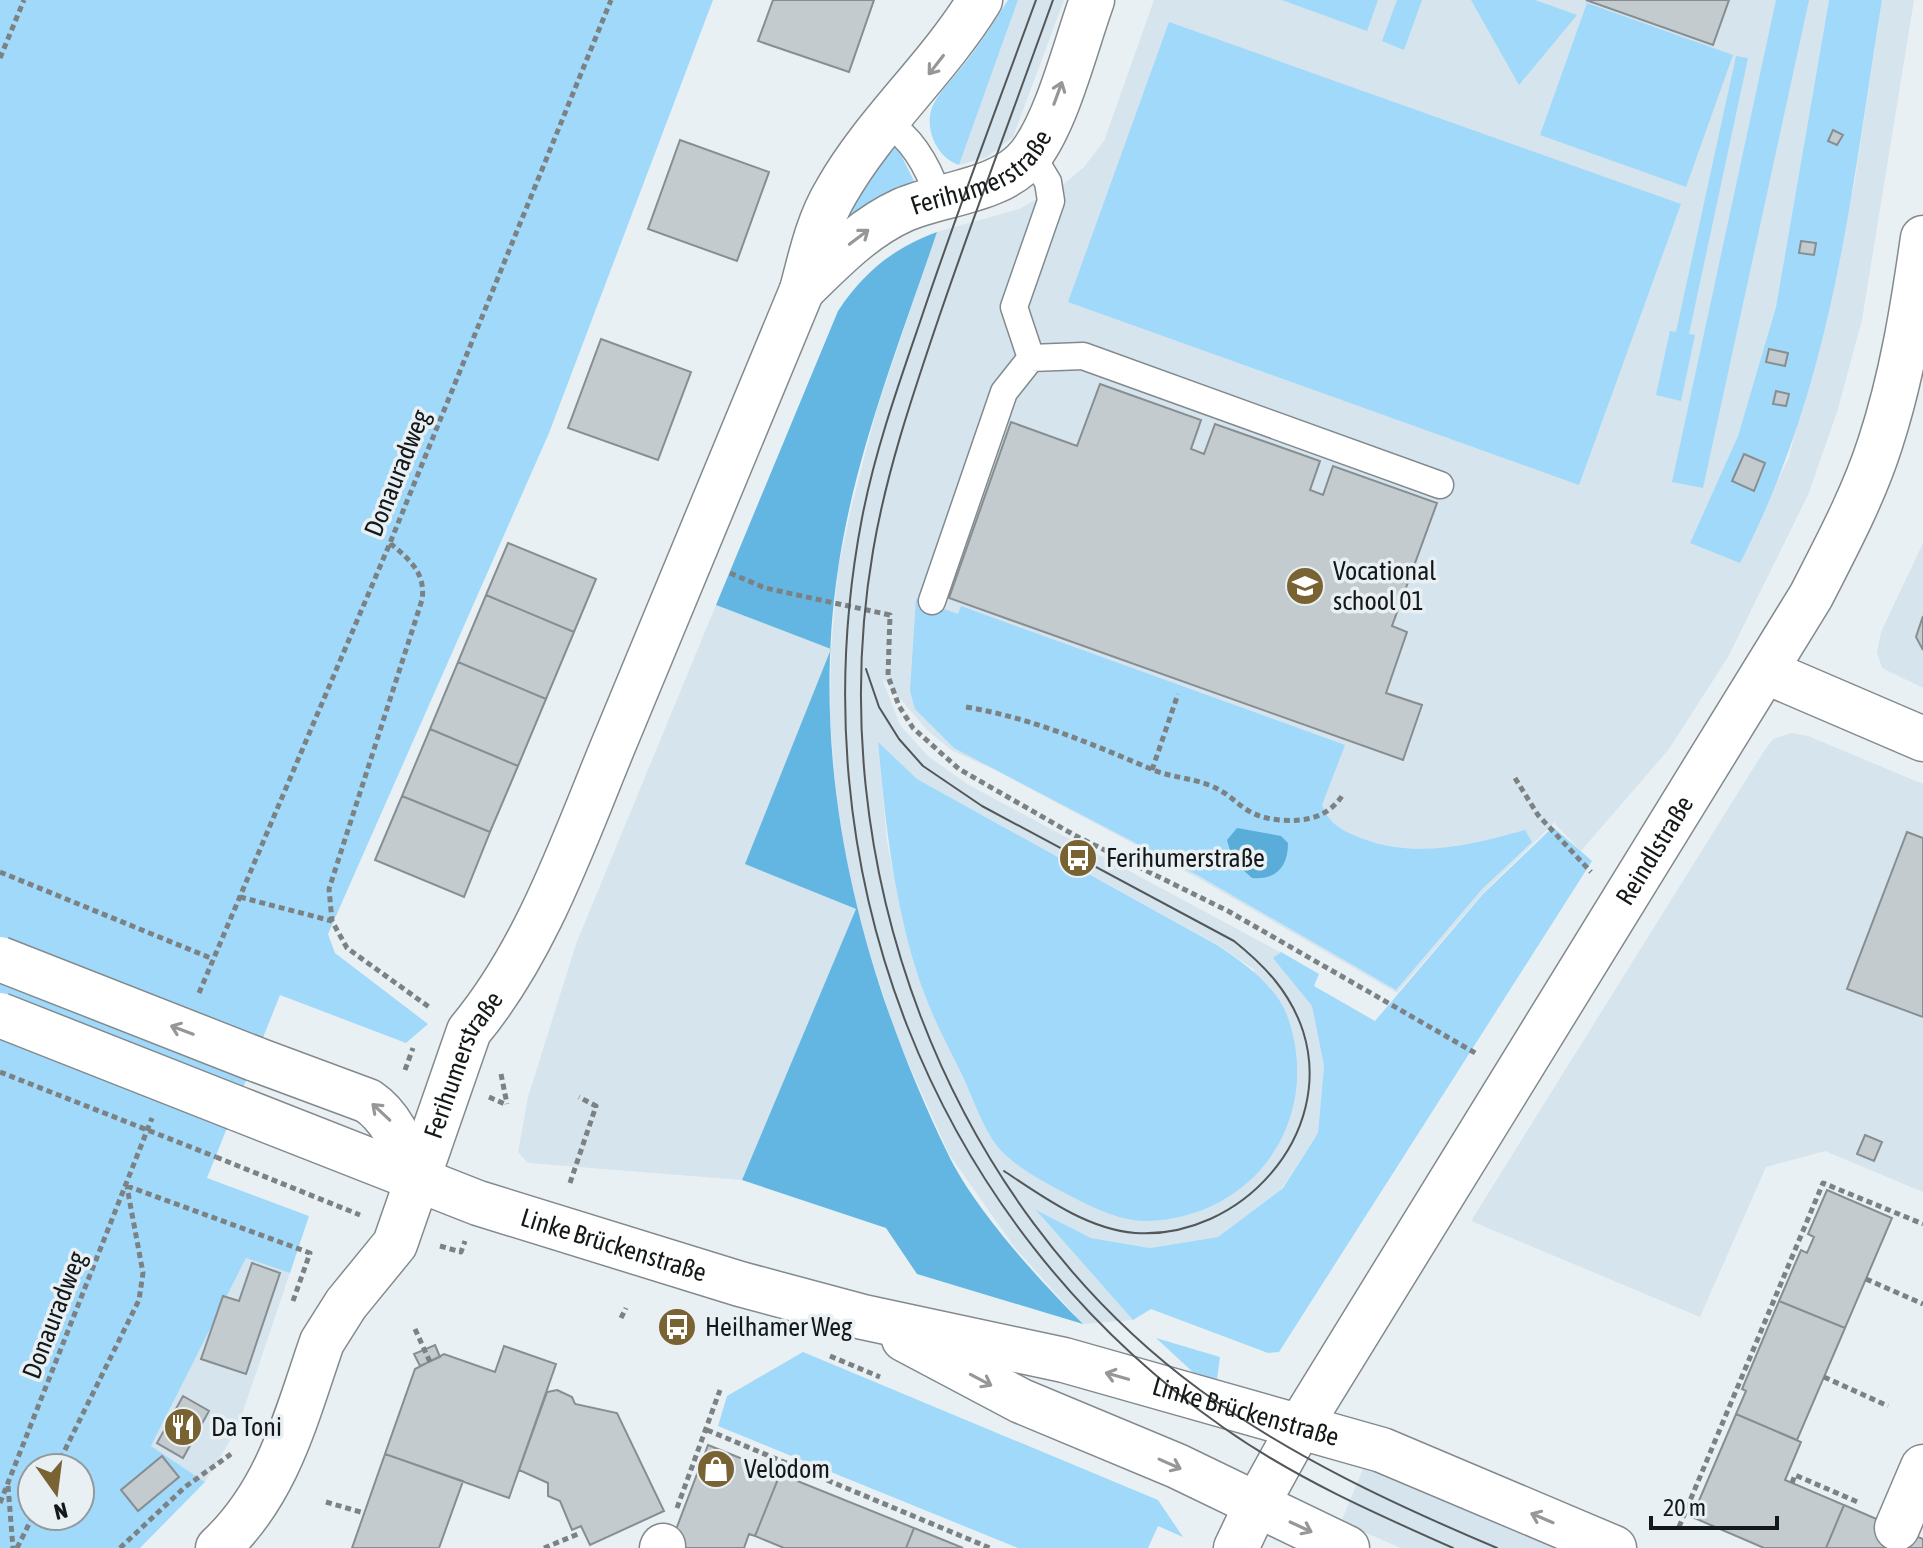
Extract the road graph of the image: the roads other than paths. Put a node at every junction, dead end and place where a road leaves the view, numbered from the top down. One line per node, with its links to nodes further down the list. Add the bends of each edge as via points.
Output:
1 (980, 0): 3 (street, Ferihumerstraße, one-way to 3, via 934,68)
2 (1092, 0): 4 (street, Ferihumerstraße, one-way to 2, via 1046,128)
3 (887, 123): 5 (lane, via 915,149); 7 (street, Ferihumerstraße, via 835,192 817,231)
4 (1031, 154): 5 (street, Ferihumerstraße, via 1010,172); 8 (lane, via 1048,182 1051,201 1014,307)
5 (939, 198): 7 (street, Ferihumerstraße, one-way to 5, via 869,230)
6 (1923, 238): 11 (street, Reindlstraße, via 1899,377 1879,446 1849,523)
7 (802, 290): 15 (street, Ferihumerstraße, via 529,940 489,1008 469,1031)
8 (1031, 358): 9 (lane, via 1083,356); 10 (lane, via 1004,392)
9 (1440, 485)
10 (932, 601)
11 (1767, 672): 12 (street); 17 (street, Reindlstraße)
12 (1923, 739)
13 (0, 959): 15 (street, one-way to 13, bridge, via 384,1112 368,1101)
14 (0, 1015): 15 (street, Linke Brückenstraße, bridge)
15 (415, 1180): 16 (street, Linke Brückenstraße, via 711,1275); 21 (street, via 389,1252 322,1342 272,1480)
16 (863, 1317): 17 (street, Linke Brückenstraße, one-way to 16, via 1064,1360); 19 (street, Linke Brückenstraße, one-way to 19, via 1021,1401 1177,1466)
17 (1300, 1426): 19 (street, Reindlstraße); 24 (street, Linke Brückenstraße, one-way to 17, via 1382,1450)
18 (1923, 1467): 20 (street)
19 (1256, 1506): 22 (street, Reindlstraße); 23 (street, Linke Brückenstraße, one-way to 23)
20 (1883, 1517)
21 (218, 1548)
22 (1236, 1548)
23 (1347, 1548)
24 (1614, 1548)

